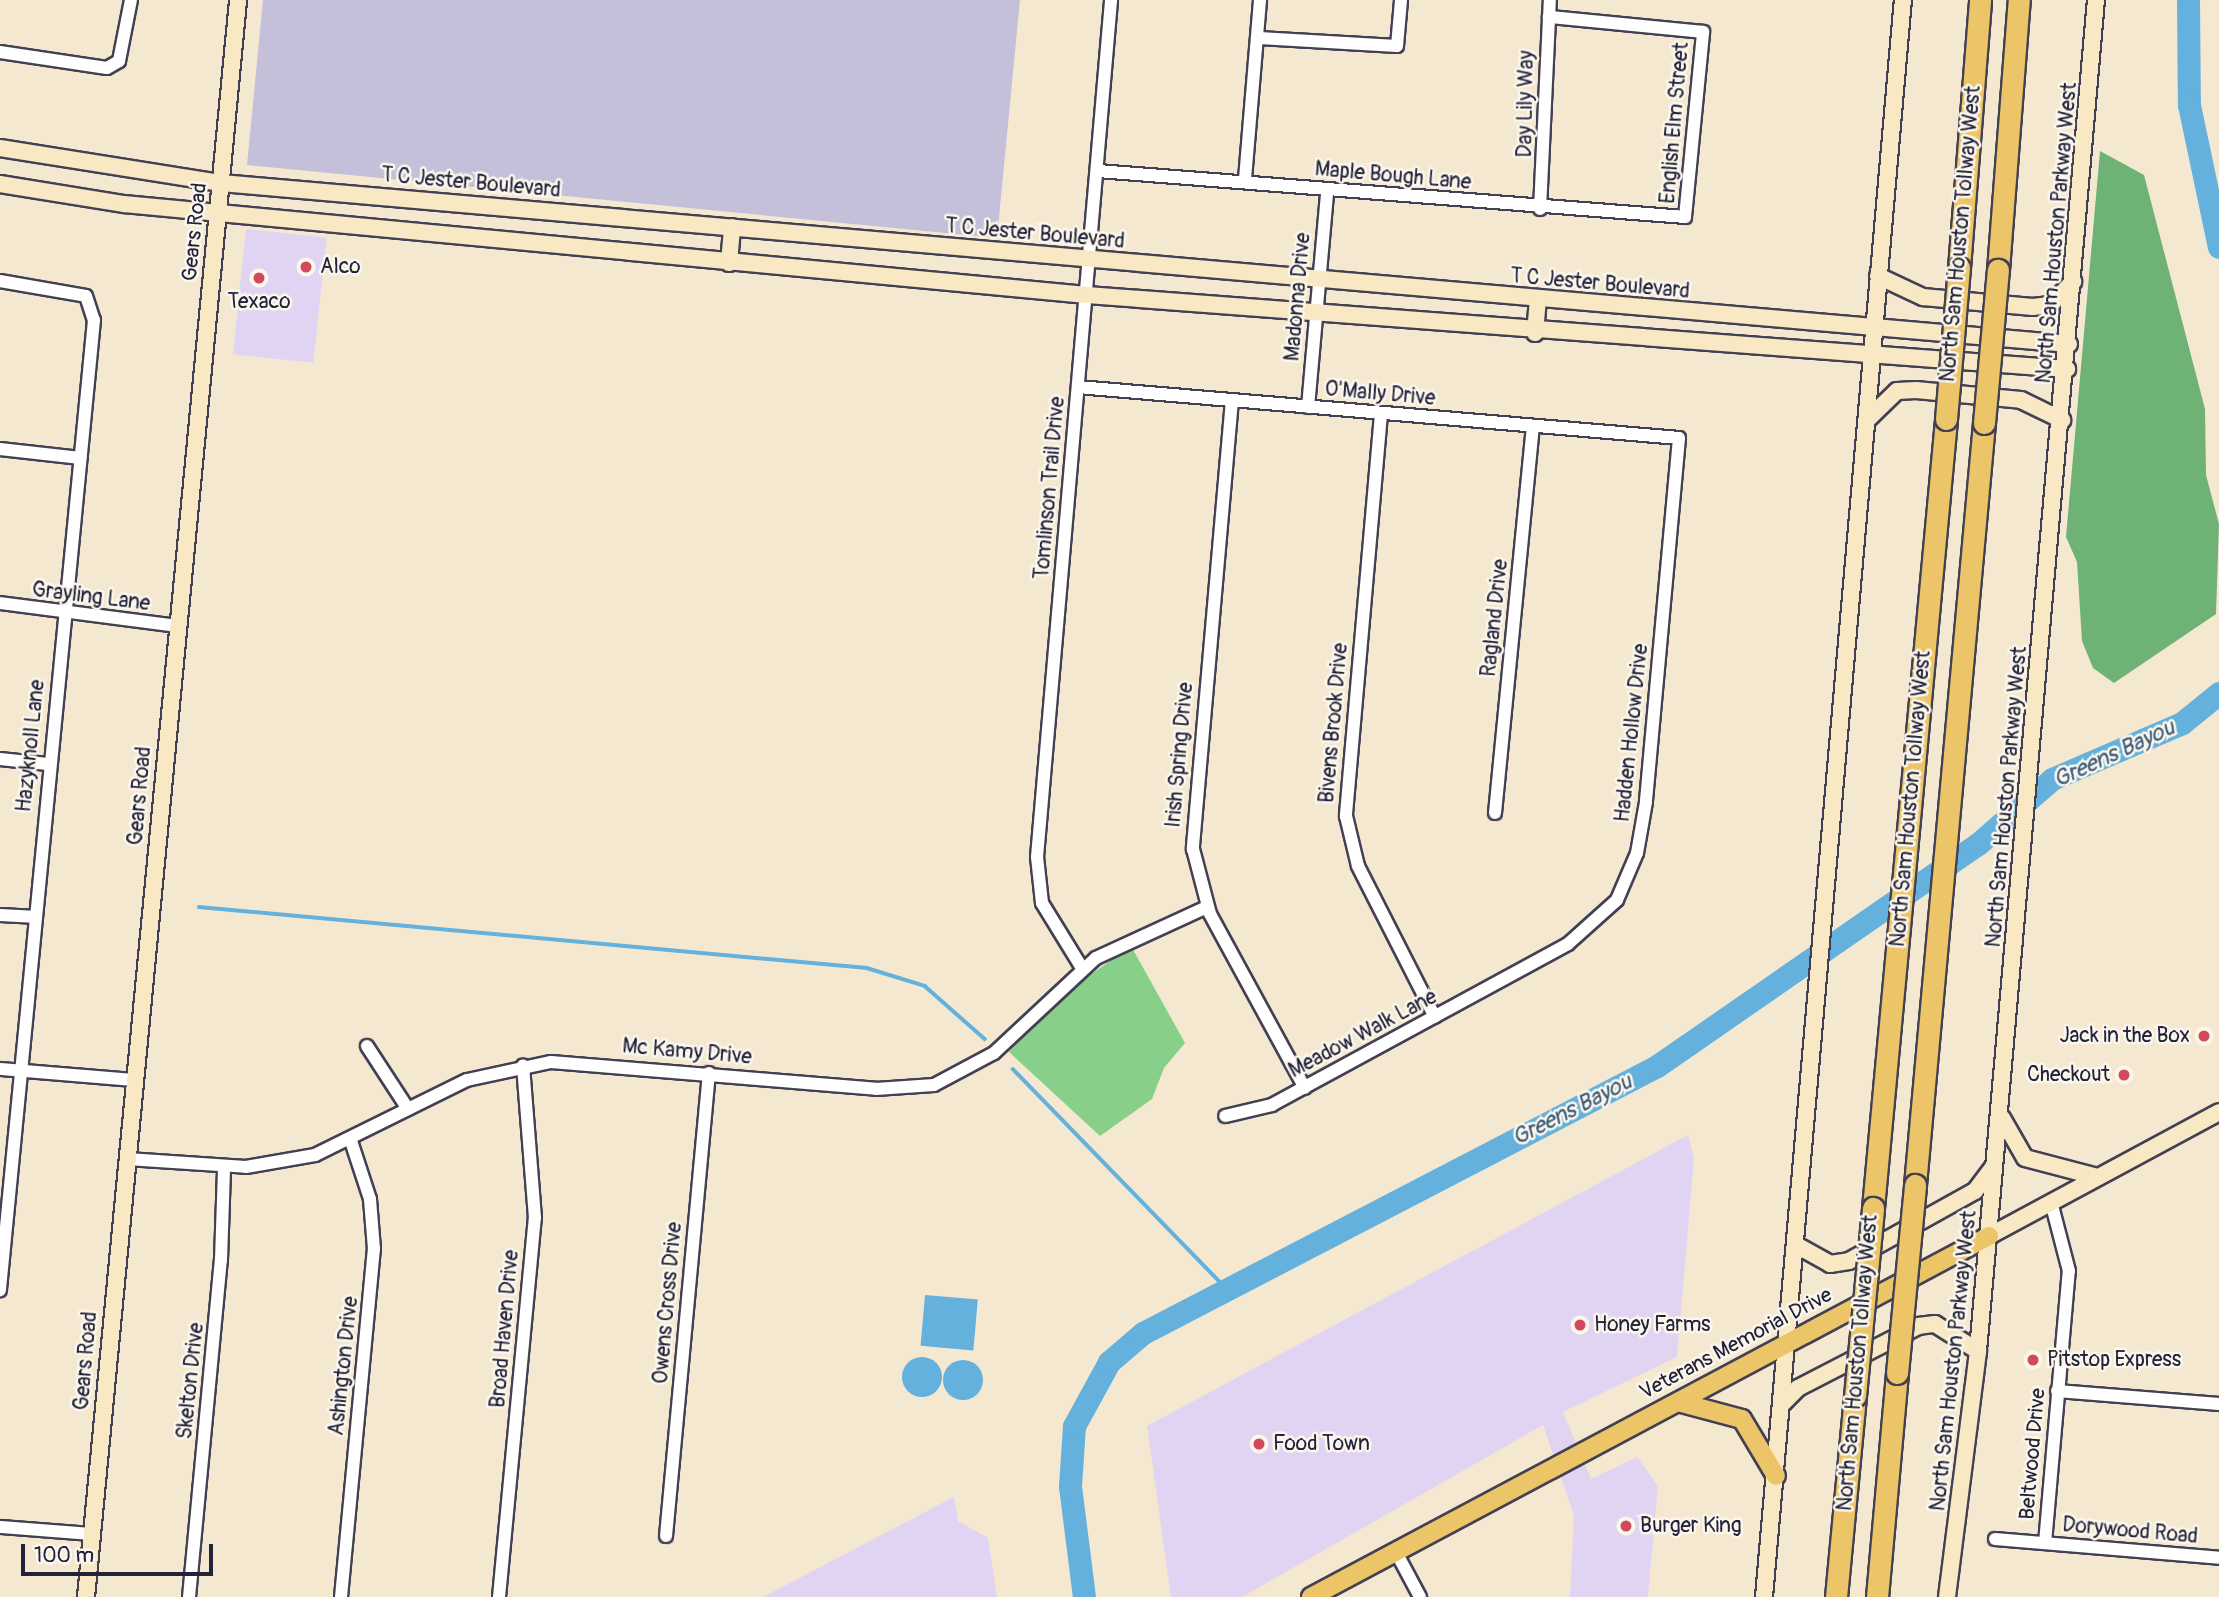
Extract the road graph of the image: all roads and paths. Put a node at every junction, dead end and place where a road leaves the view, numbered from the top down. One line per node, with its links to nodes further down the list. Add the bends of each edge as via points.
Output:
1 (131, 0): 13 (street, via 119,61 107,68)
2 (237, 0): 17 (main road, Gears Road)
3 (1111, 0): 15 (street, Tomlinson Trail Drive)
4 (1260, 0): 12 (street)
5 (1401, 0): 12 (street, via 1397,47)
6 (1550, 0): 11 (street, Day Lily Way)
7 (1903, 0): 28 (main road)
8 (1980, 0): 105 (highway, North Sam Houston Tollway West, bridge, via 1946,419)
9 (2019, 0): 106 (highway, North Sam Houston Tollway West, bridge)
10 (2096, 0): 29 (main road, North Sam Houston Parkway West)
11 (1549, 17): 21 (street, Day Lily Way); 23 (street, English Elm Street, via 1703,32)
12 (1259, 38): 16 (street)
13 (0, 52)
14 (0, 148): 17 (main road, T C Jester Boulevard)
15 (1098, 171): 16 (street, Maple Bough Lane); 26 (street, Tomlinson Trail Drive)
16 (1245, 179): 19 (street, Maple Bough Lane)
17 (221, 183): 20 (main road, T C Jester Boulevard); 22 (main road, Gears Road)
18 (0, 184): 22 (main road)
19 (1327, 191): 21 (street, Maple Bough Lane); 31 (street, Madonna Drive)
20 (444, 202): 24 (main road, T C Jester Boulevard); 25 (main road)
21 (1540, 209): 23 (street, Maple Bough Lane)
22 (218, 213): 25 (main road); 52 (main road, Gears Road)
23 (1685, 217)
24 (732, 227): 26 (main road, T C Jester Boulevard); 27 (main road)
25 (442, 234): 27 (main road)
26 (1090, 260): 31 (main road, T C Jester Boulevard); 32 (street, Tomlinson Trail Drive)
27 (729, 262): 32 (main road)
28 (1878, 276): 29 (main road, via 1923,298 2032,307 2064,296); 35 (main road)
29 (2075, 278): 37 (main road, North Sam Houston Parkway West)
30 (0, 281): 49 (street, Hazyknoll Lane, via 86,296 92,305)
31 (1319, 281): 33 (main road, T C Jester Boulevard); 34 (street, Madonna Drive)
32 (1087, 295): 34 (main road); 40 (street, Tomlinson Trail Drive)
33 (1538, 300): 35 (main road, T C Jester Boulevard); 36 (main road)
34 (1316, 313): 36 (main road); 42 (street, Madonna Drive)
35 (1874, 328): 37 (main road, T C Jester Boulevard); 38 (main road)
36 (1535, 333): 38 (main road)
37 (2069, 344): 39 (main road, North Sam Houston Parkway West)
38 (1872, 354): 39 (main road); 45 (main road)
39 (2067, 369): 44 (main road, North Sam Houston Parkway West)
40 (1078, 387): 41 (street, O'Mally Drive); 59 (street, Tomlinson Trail Drive, via 1037,857 1042,903)
41 (1232, 400): 42 (street, O'Mally Drive); 56 (street, Irish Spring Drive, via 1193,808 1196,873)
42 (1308, 407): 43 (street, O'Mally Drive)
43 (1381, 414): 46 (street, O'Mally Drive); 61 (street, Bivens Brook Drive, via 1346,816 1363,879)
44 (2062, 421): 45 (main road, via 2021,400 1916,390 1896,391); 70 (main road, North Sam Houston Parkway West)
45 (1866, 422): 81 (main road, via 1808,1077)
46 (1533, 426): 47 (street, O'Mally Drive); 55 (street, Ragland Drive)
47 (1679, 439): 60 (street, Hadden Hollow Drive, via 1637,853 1624,889 1601,919)
48 (0, 449): 49 (street)
49 (80, 458): 51 (street, Hazyknoll Lane)
50 (0, 603): 51 (street, Grayling Lane)
51 (64, 615): 52 (street, Grayling Lane); 54 (street, Hazyknoll Lane)
52 (176, 626): 67 (main road, Gears Road)
53 (0, 759): 54 (street)
54 (48, 764): 58 (street, Hazyknoll Lane)
55 (1494, 813)
56 (1207, 907): 59 (street, Mc Kamy Drive, via 1123,941); 68 (street, Irish Spring Drive)
57 (0, 915): 58 (street)
58 (33, 917): 65 (street, Hazyknoll Lane)
59 (1082, 968): 66 (street, Mc Kamy Drive, via 994,1052 934,1085 876,1088)
60 (1514, 974): 61 (street, Meadow Walk Lane)
61 (1435, 1017): 68 (street, Meadow Walk Lane)
62 (367, 1046): 69 (street)
63 (523, 1065): 66 (street, Mc Kamy Drive, via 582,1062); 69 (street, Mc Kamy Drive, via 467,1080); 101 (street, Broad Haven Drive, via 535,1218)
64 (0, 1069): 65 (street)
65 (20, 1070): 67 (street); 79 (street, Hazyknoll Lane)
66 (709, 1073): 93 (street, Owens Cross Drive)
67 (134, 1080): 74 (main road, Gears Road)
68 (1305, 1088): 72 (street, Meadow Walk Lane, via 1255,1112)
69 (408, 1109): 73 (street, Mc Kamy Drive)
70 (2000, 1112): 75 (main road, North Sam Houston Parkway West); 77 (main road, via 2010,1142 2025,1158)
71 (2218, 1115): 77 (main road, Veterans Memorial Drive)
72 (1226, 1116)
73 (351, 1141): 76 (street, Mc Kamy Drive, via 280,1162); 100 (street, Ashington Drive, via 369,1199 374,1249)
74 (127, 1159): 76 (street, Mc Kamy Drive); 92 (main road, Gears Road)
75 (1995, 1164): 80 (main road, North Sam Houston Parkway West); 81 (main road, via 1975,1191 1849,1261 1830,1264)
76 (224, 1168): 99 (street, Skelton Drive, via 222,1260)
77 (2098, 1177): 78 (main road, Veterans Memorial Drive)
78 (2052, 1202): 80 (main road, Veterans Memorial Drive); 85 (street, Beltwood Drive, via 2068,1271)
79 (3, 1221): 82 (street, Hazyknoll Lane)
80 (1989, 1236): 83 (main road, Veterans Memorial Drive); 84 (main road, North Sam Houston Parkway West)
81 (1798, 1246): 83 (main road)
82 (0, 1290)
83 (1789, 1342): 87 (main road, Veterans Memorial Drive); 88 (main road)
84 (1978, 1351): 88 (main road, via 1935,1324 1918,1326 1798,1388); 107 (main road, North Sam Houston Parkway West)
85 (2057, 1391): 89 (street); 95 (street, Beltwood Drive)
86 (2219, 1396): 89 (street)
87 (1678, 1402): 90 (main road, via 1742,1419); 96 (main road, Veterans Memorial Drive)
88 (1783, 1403): 90 (main road)
89 (2219, 1404)
90 (1776, 1476): 104 (main road)
91 (0, 1527): 92 (street)
92 (92, 1534): 98 (main road, Gears Road)
93 (666, 1536)
94 (1995, 1539): 95 (street, Dorywood Road)
95 (2045, 1543): 97 (street, Dorywood Road)
96 (1396, 1552): 102 (main road, Veterans Memorial Drive); 103 (street)
97 (2219, 1558)
98 (86, 1597)
99 (189, 1597)
100 (341, 1597)
101 (499, 1597)
102 (1311, 1597)
103 (1420, 1597)
104 (1764, 1597)
105 (1836, 1597)
106 (1877, 1597)
107 (1947, 1597)

